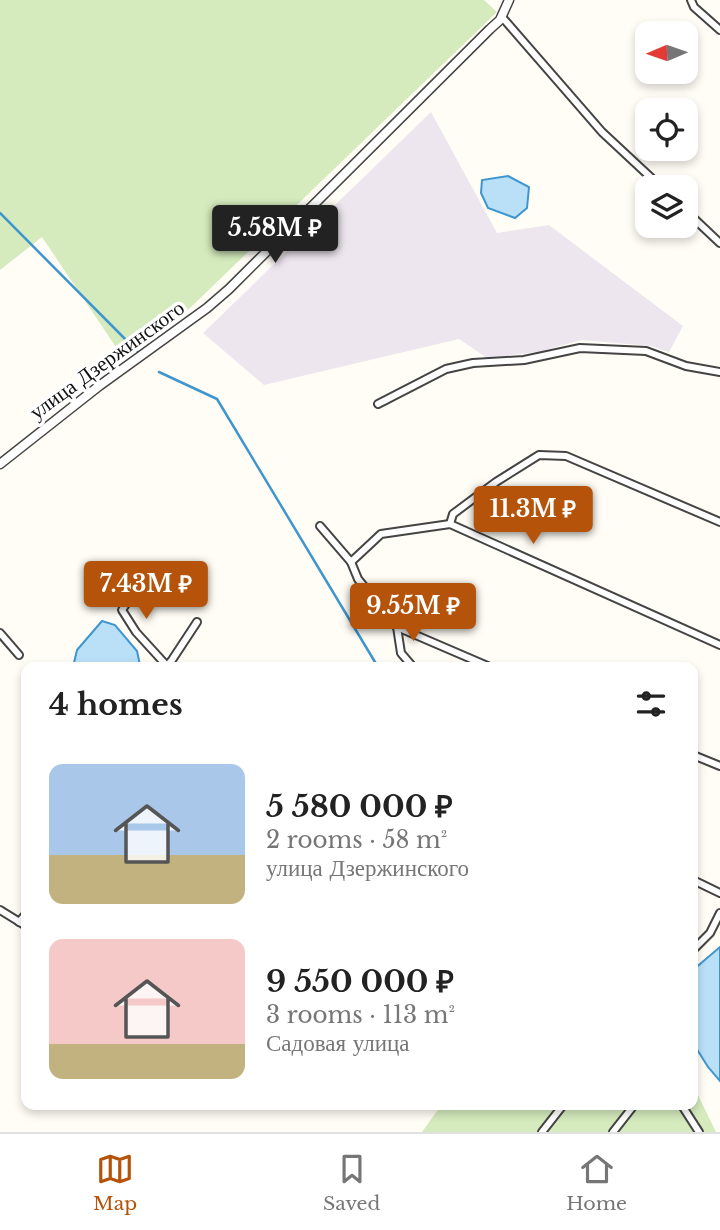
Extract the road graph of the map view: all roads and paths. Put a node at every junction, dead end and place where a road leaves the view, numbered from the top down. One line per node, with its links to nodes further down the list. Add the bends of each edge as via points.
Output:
1 (509, 0): 3 (street, улица Дзержинского)
2 (691, 0): 4 (street)
3 (502, 16): 5 (street, via 602,132); 10 (street, улица Дзержинского, via 222,295)
4 (720, 30)
5 (648, 175)
6 (698, 222): 7 (street)
7 (720, 243)
8 (720, 372): 9 (street, via 686,366 646,351 580,348 446,369)
9 (378, 404)
10 (0, 464)
11 (720, 522): 12 (street, via 566,456 539,455 453,514)
12 (450, 524): 14 (street, via 381,534); 19 (street)
13 (320, 526): 14 (street)
14 (351, 562): 17 (street, via 358,579)
15 (146, 575): 21 (street, via 122,610)
16 (197, 622): 22 (street)
17 (397, 627): 23 (street, via 401,653); 24 (street)
18 (0, 633): 20 (street)
19 (720, 645)
20 (19, 655)
21 (162, 662)
22 (170, 662)
23 (409, 662)
24 (478, 662)
25 (698, 757): 26 (street)
26 (720, 766)
27 (698, 882): 28 (street)
28 (720, 893)
29 (0, 910): 31 (street)
30 (720, 914): 32 (street)
31 (21, 923)
32 (698, 945)
33 (559, 1110): 37 (street)
34 (630, 1110): 38 (street)
35 (685, 1110): 36 (street)
36 (699, 1131): 39 (street)
37 (542, 1132)
38 (612, 1132)
39 (690, 1132)

